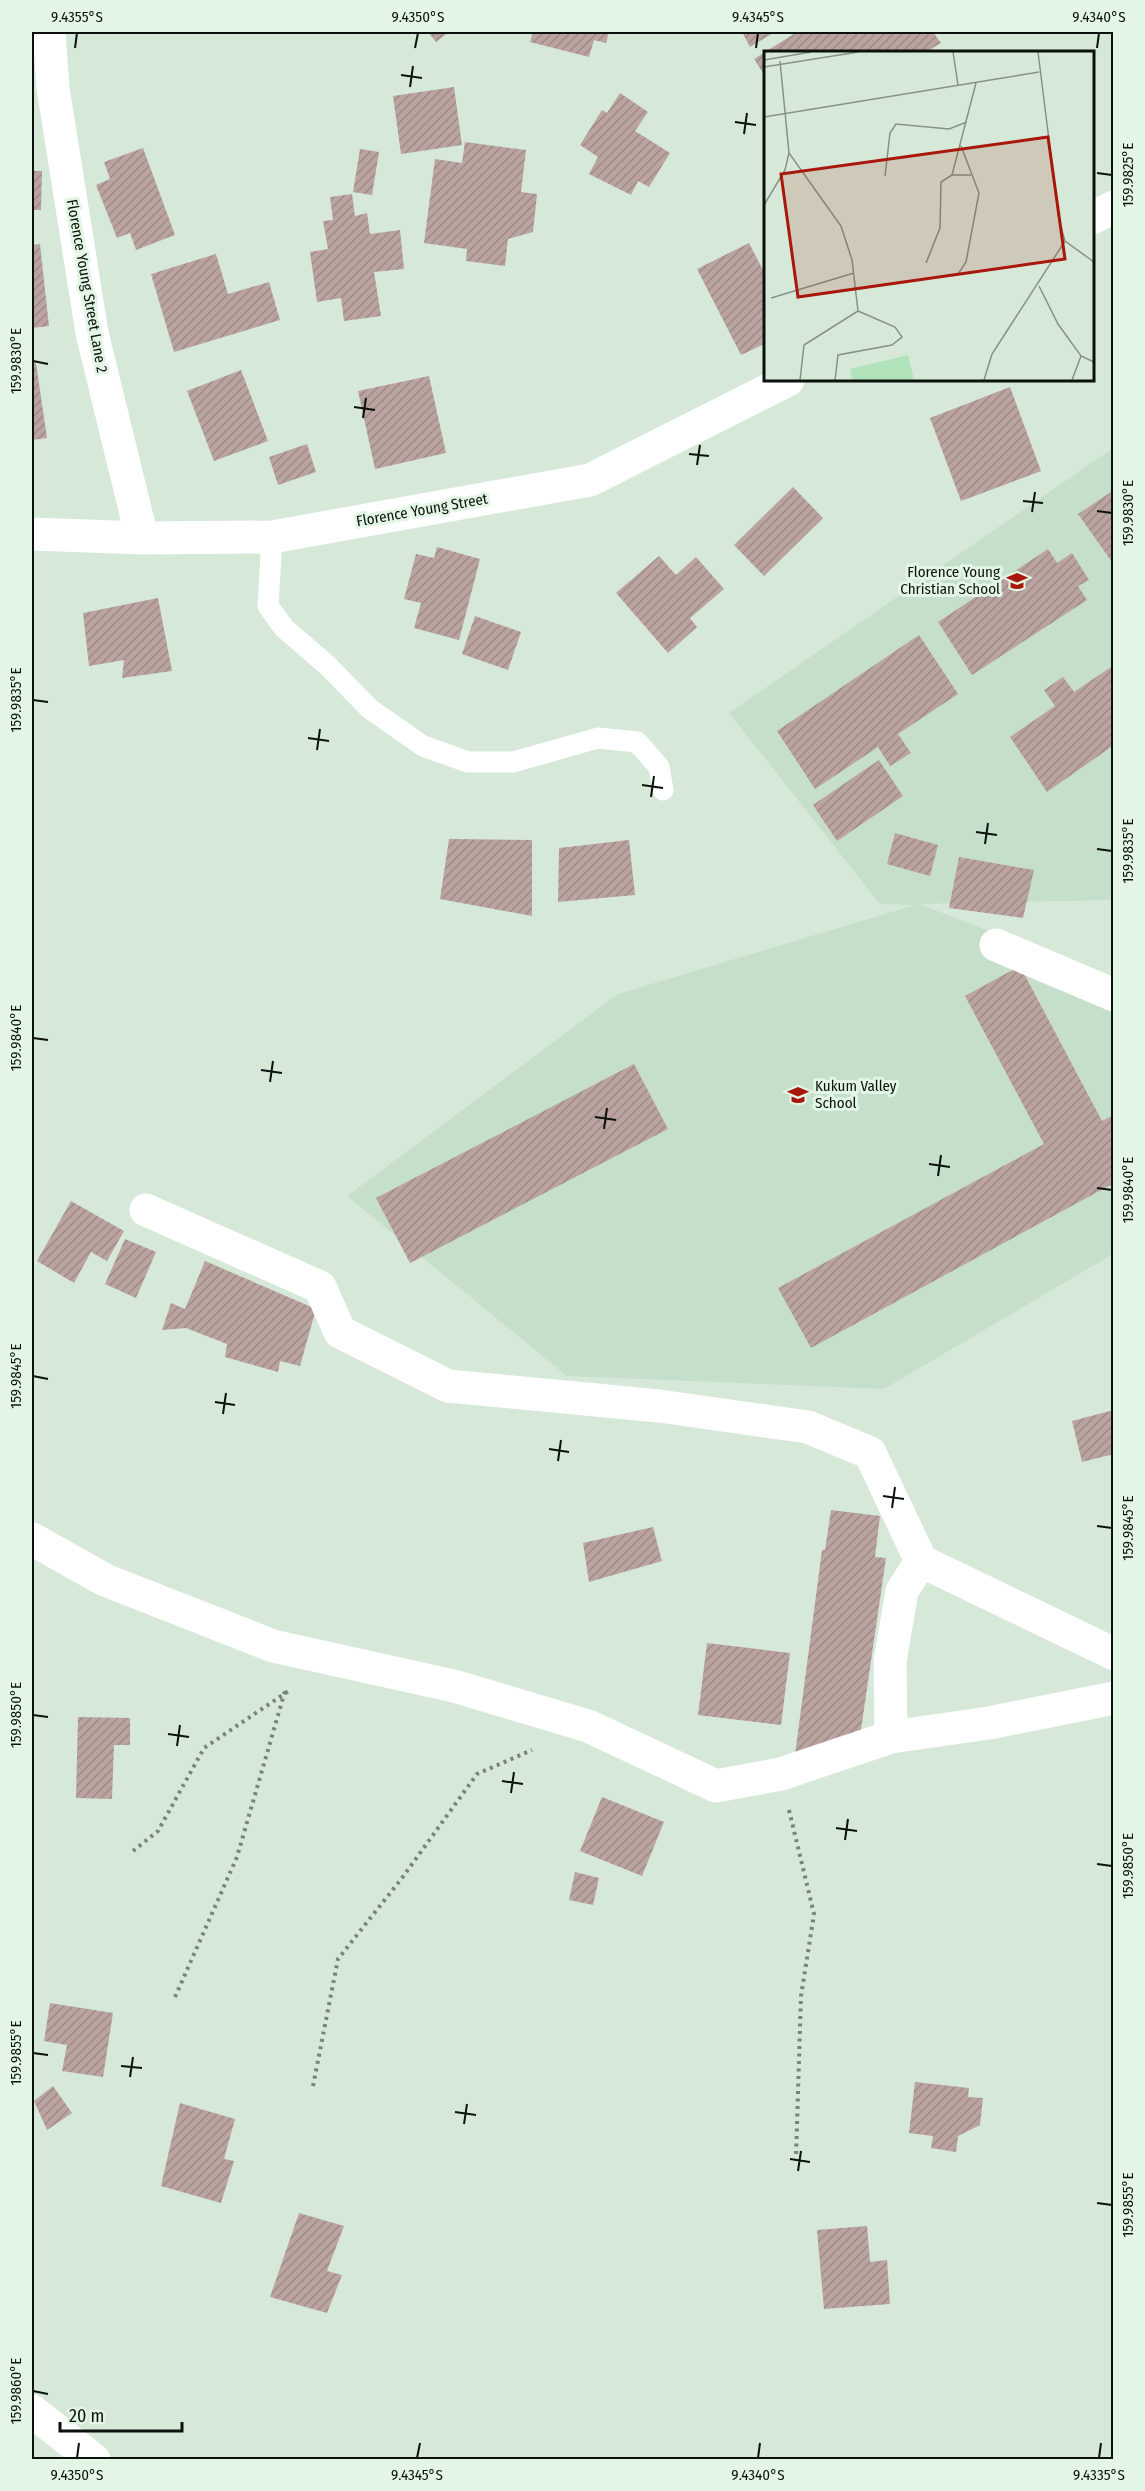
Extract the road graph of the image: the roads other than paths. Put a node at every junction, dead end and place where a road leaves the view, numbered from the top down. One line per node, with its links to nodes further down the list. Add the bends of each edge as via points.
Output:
1 (49, 32): 7 (street, Florence Young Street Lane 2, via 53,88 92,333)
2 (1113, 207): 3 (street)
3 (1094, 217)
4 (786, 381): 6 (street, Florence Young Street, via 590,480)
5 (32, 534): 7 (street, Florence Young Street)
6 (272, 537): 7 (street, Florence Young Street); 8 (lane, via 268,606 273,613 370,709 423,746 468,762 513,762 598,738 637,742 659,767)
7 (142, 538)
8 (663, 790)
9 (996, 945): 10 (street)
10 (1113, 995)
11 (146, 1210): 13 (street, via 320,1287 340,1332 448,1386 659,1406 808,1426 870,1453)
12 (32, 1539): 16 (street, via 105,1580 273,1646 454,1686 588,1726 716,1786 781,1774)
13 (921, 1562): 14 (street); 16 (street, via 902,1591 890,1661)
14 (1113, 1654)
15 (1113, 1698): 16 (street, via 989,1723)
16 (891, 1737)
17 (32, 2411): 18 (street)
18 (94, 2460)

